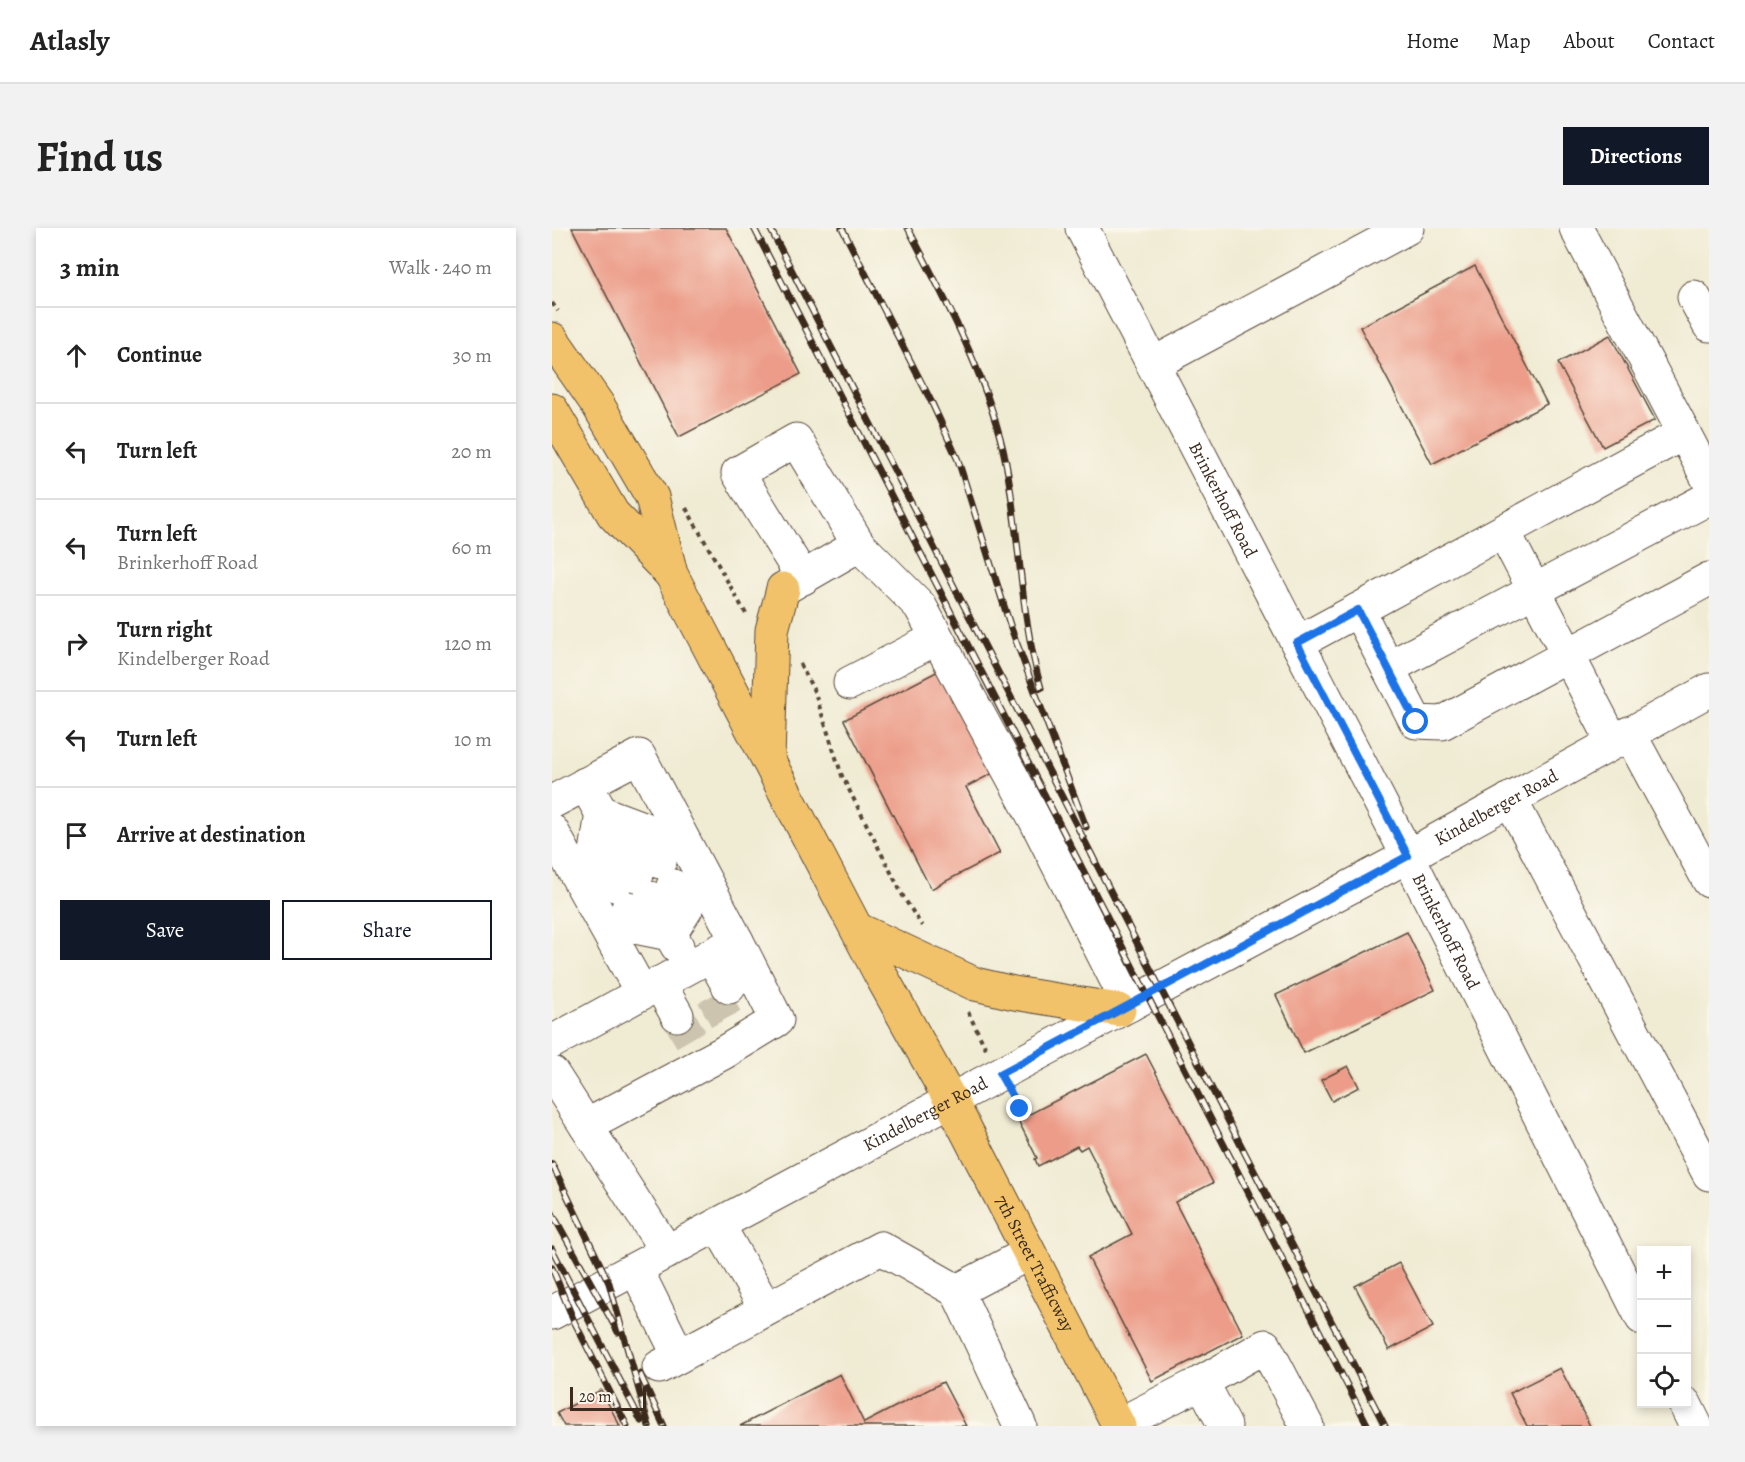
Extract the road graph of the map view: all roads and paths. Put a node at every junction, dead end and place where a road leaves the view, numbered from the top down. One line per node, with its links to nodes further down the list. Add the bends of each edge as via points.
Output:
1 (1082, 228): 6 (street, Brinkerhoff Road)
2 (1407, 228): 6 (street)
3 (1575, 228): 8 (street)
4 (552, 303): 5 (path)
5 (559, 329): 14 (main road, via 652,497)
6 (1153, 364): 21 (street, Brinkerhoff Road)
7 (552, 410): 14 (main road, via 613,514)
8 (1684, 433): 9 (street); 12 (street)
9 (1709, 481)
10 (1709, 498): 17 (street)
11 (686, 507): 19 (path, via 748,617)
12 (1504, 531): 17 (street); 18 (street)
13 (859, 545): 16 (street); 16 (street, via 796,440 738,473); 20 (street, via 920,606)
14 (671, 574): 28 (main road, 7th Street Trafficway)
15 (1709, 579): 22 (street)
16 (793, 583): 19 (main road)
17 (1535, 591): 22 (street); 24 (street)
18 (1358, 610): 21 (street); 24 (street)
19 (772, 630): 28 (main road)
20 (938, 638): 25 (street); 41 (street, via 1036,821)
21 (1297, 643): 34 (street, Brinkerhoff Road)
22 (1568, 656): 24 (street, via 1442,723 1416,722); 27 (street)
23 (800, 662): 38 (path, via 815,693 842,776 903,898)
24 (1388, 668)
25 (850, 683)
26 (1709, 690): 27 (street, Kindelberger Road)
27 (1621, 738): 30 (street, Kindelberger Road); 35 (street)
28 (768, 761): 37 (main road, 7th Street Trafficway)
29 (585, 784): 31 (street); 32 (street); 39 (street, via 639,756)
30 (1510, 799): 34 (street, Kindelberger Road); 49 (street)
31 (552, 802)
32 (602, 813): 36 (street, via 597,852); 36 (street, via 642,828)
33 (552, 831): 39 (street)
34 (1408, 856): 41 (street, Kindelberger Road); 56 (street, Brinkerhoff Road)
35 (1709, 881)
36 (644, 885): 39 (street)
37 (857, 929): 40 (main road); 46 (main road, 7th Street Trafficway)
38 (928, 930)
39 (688, 968): 42 (street); 42 (street); 42 (street, via 777,1020); 43 (street)
40 (975, 984): 41 (main road); 45 (path, via 967,1015)
41 (1124, 1008): 45 (street, Kindelberger Road)
42 (717, 1024): 48 (street)
43 (552, 1042)
44 (552, 1073): 48 (street)
45 (1000, 1074): 46 (street, Kindelberger Road); 47 (path)
46 (951, 1101): 50 (street, Kindelberger Road); 52 (main road, 7th Street Trafficway)
47 (1020, 1109)
48 (586, 1126): 51 (street)
49 (1709, 1174)
50 (718, 1225): 51 (street, Kindelberger Road); 55 (street)
51 (667, 1252): 53 (street, Kindelberger Road)
52 (1029, 1253): 54 (street); 61 (main road, 7th Street Trafficway)
53 (636, 1269): 55 (street, via 669,1361); 57 (street, Kindelberger Road)
54 (957, 1291): 55 (street, via 882,1248); 60 (street)
55 (766, 1310)
56 (1637, 1310)
57 (552, 1313)
58 (1202, 1382): 61 (street); 62 (street); 63 (street, via 1264,1346)
59 (1687, 1408): 64 (street)
60 (1020, 1426)
61 (1119, 1426)
62 (1225, 1426)
63 (1307, 1426)
64 (1696, 1426)

